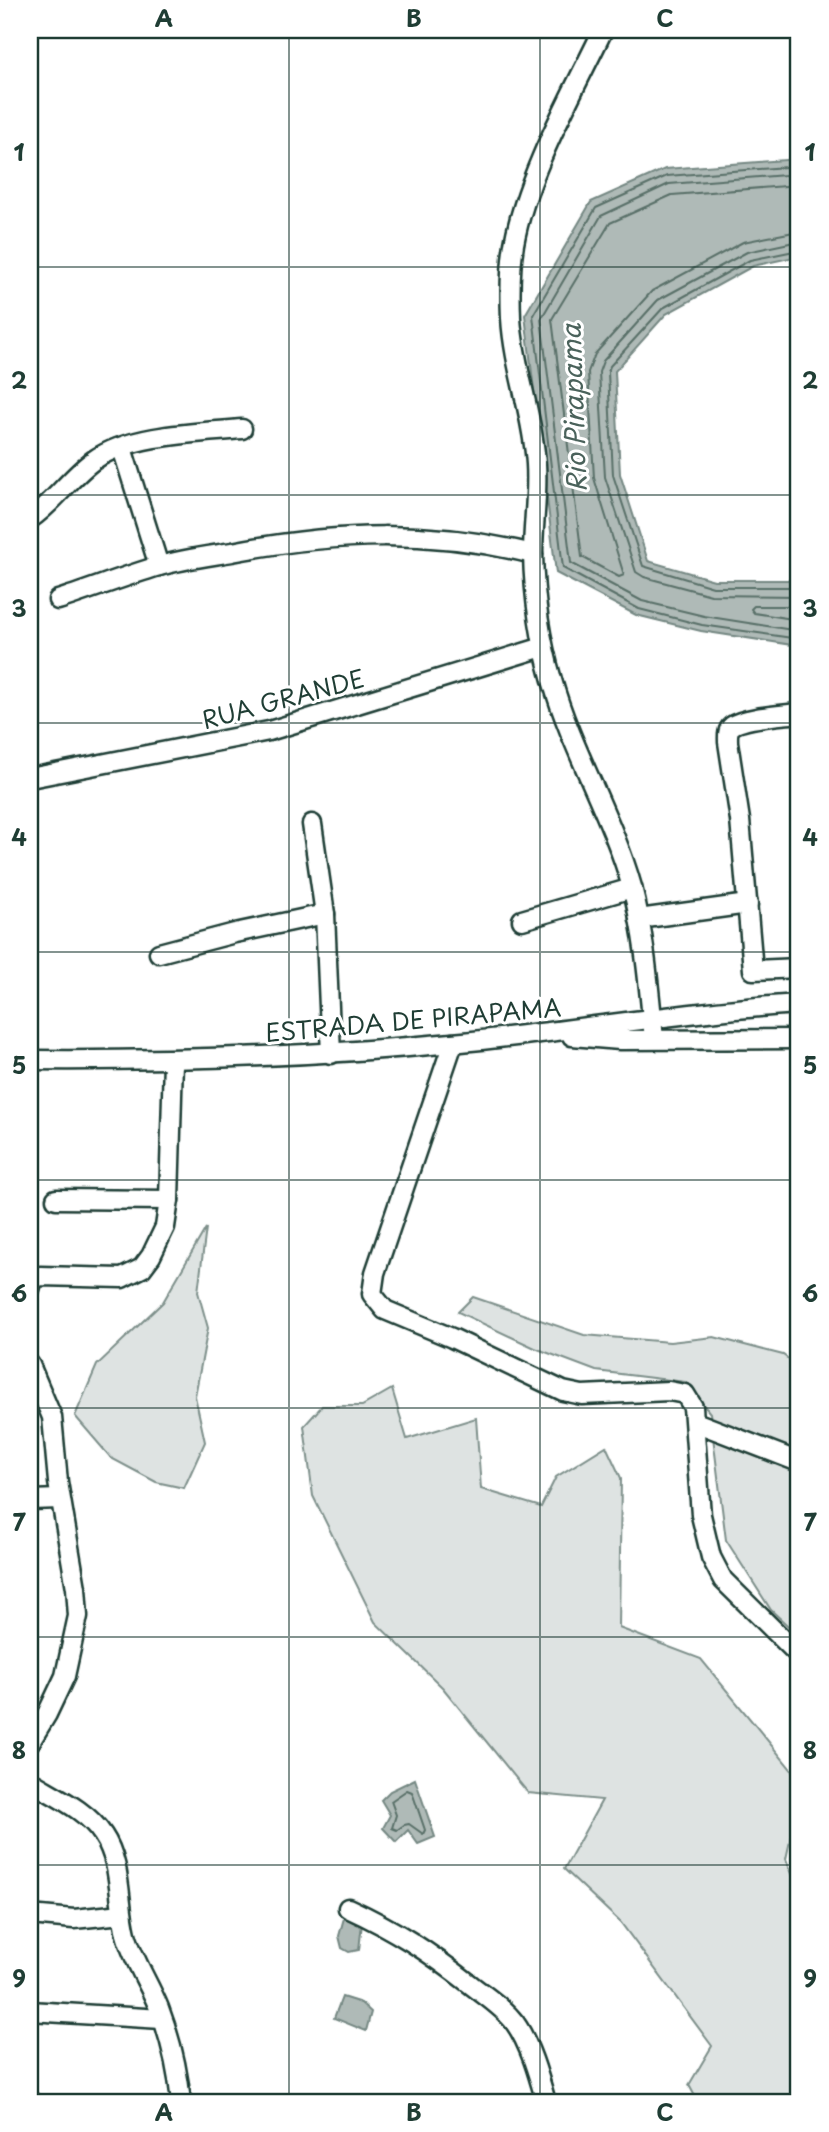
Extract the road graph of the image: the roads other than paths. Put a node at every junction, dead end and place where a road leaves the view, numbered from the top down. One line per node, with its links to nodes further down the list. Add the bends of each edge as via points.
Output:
1 (603, 30): 5 (street, via 523,207 514,245 513,340 536,460)
2 (242, 429): 3 (street, via 165,436)
3 (122, 448): 4 (street, via 97,458); 6 (street)
4 (30, 519)
5 (533, 554): 6 (street, via 443,538 366,535 263,546); 8 (street)
6 (159, 566): 7 (street)
7 (58, 600)
8 (543, 648): 10 (street, RUA GRANDE, via 261,733); 12 (street, via 560,706)
9 (799, 713): 13 (street, via 748,721 728,732)
10 (30, 778)
11 (312, 824): 14 (street)
12 (632, 888): 15 (street); 16 (street)
13 (748, 904): 15 (street); 18 (street, via 753,970)
14 (325, 914): 17 (street); 25 (street)
15 (639, 919): 20 (street)
16 (522, 920)
17 (159, 953)
18 (799, 968)
19 (799, 1004): 20 (street, ESTRADA DE PIRAPAMA)
20 (652, 1018): 21 (street, ESTRADA DE PIRAPAMA); 22 (street)
21 (548, 1032): 22 (street); 24 (street, ESTRADA DE PIRAPAMA)
22 (654, 1039): 23 (street)
23 (799, 1039)
24 (453, 1043): 25 (street, ESTRADA DE PIRAPAMA); 33 (street, via 375,1273 372,1294 378,1305 564,1391 598,1395 680,1392 692,1402)
25 (331, 1054): 27 (street, ESTRADA DE PIRAPAMA)
26 (30, 1060): 27 (street, ESTRADA DE PIRAPAMA)
27 (173, 1061): 29 (street)
28 (56, 1199): 29 (street)
29 (169, 1200): 30 (street, via 162,1235 142,1268 113,1279 40,1276)
30 (30, 1289)
31 (30, 1365): 32 (street)
32 (38, 1401): 35 (street, via 54,1432)
33 (695, 1422): 34 (street); 37 (street, via 701,1515 710,1557 723,1580)
34 (799, 1462)
35 (60, 1499): 36 (street); 38 (street, via 78,1616 65,1676)
36 (30, 1500)
37 (799, 1656)
38 (30, 1742)
39 (30, 1781): 41 (street, via 101,1832 112,1854)
40 (348, 1908): 46 (street, via 420,1946 500,2007 523,2038)
41 (122, 1914): 42 (street, via 74,1919); 44 (street, via 131,1950)
42 (30, 1915)
43 (30, 2011): 44 (street)
44 (162, 2019): 45 (street)
45 (181, 2102)
46 (546, 2102)

